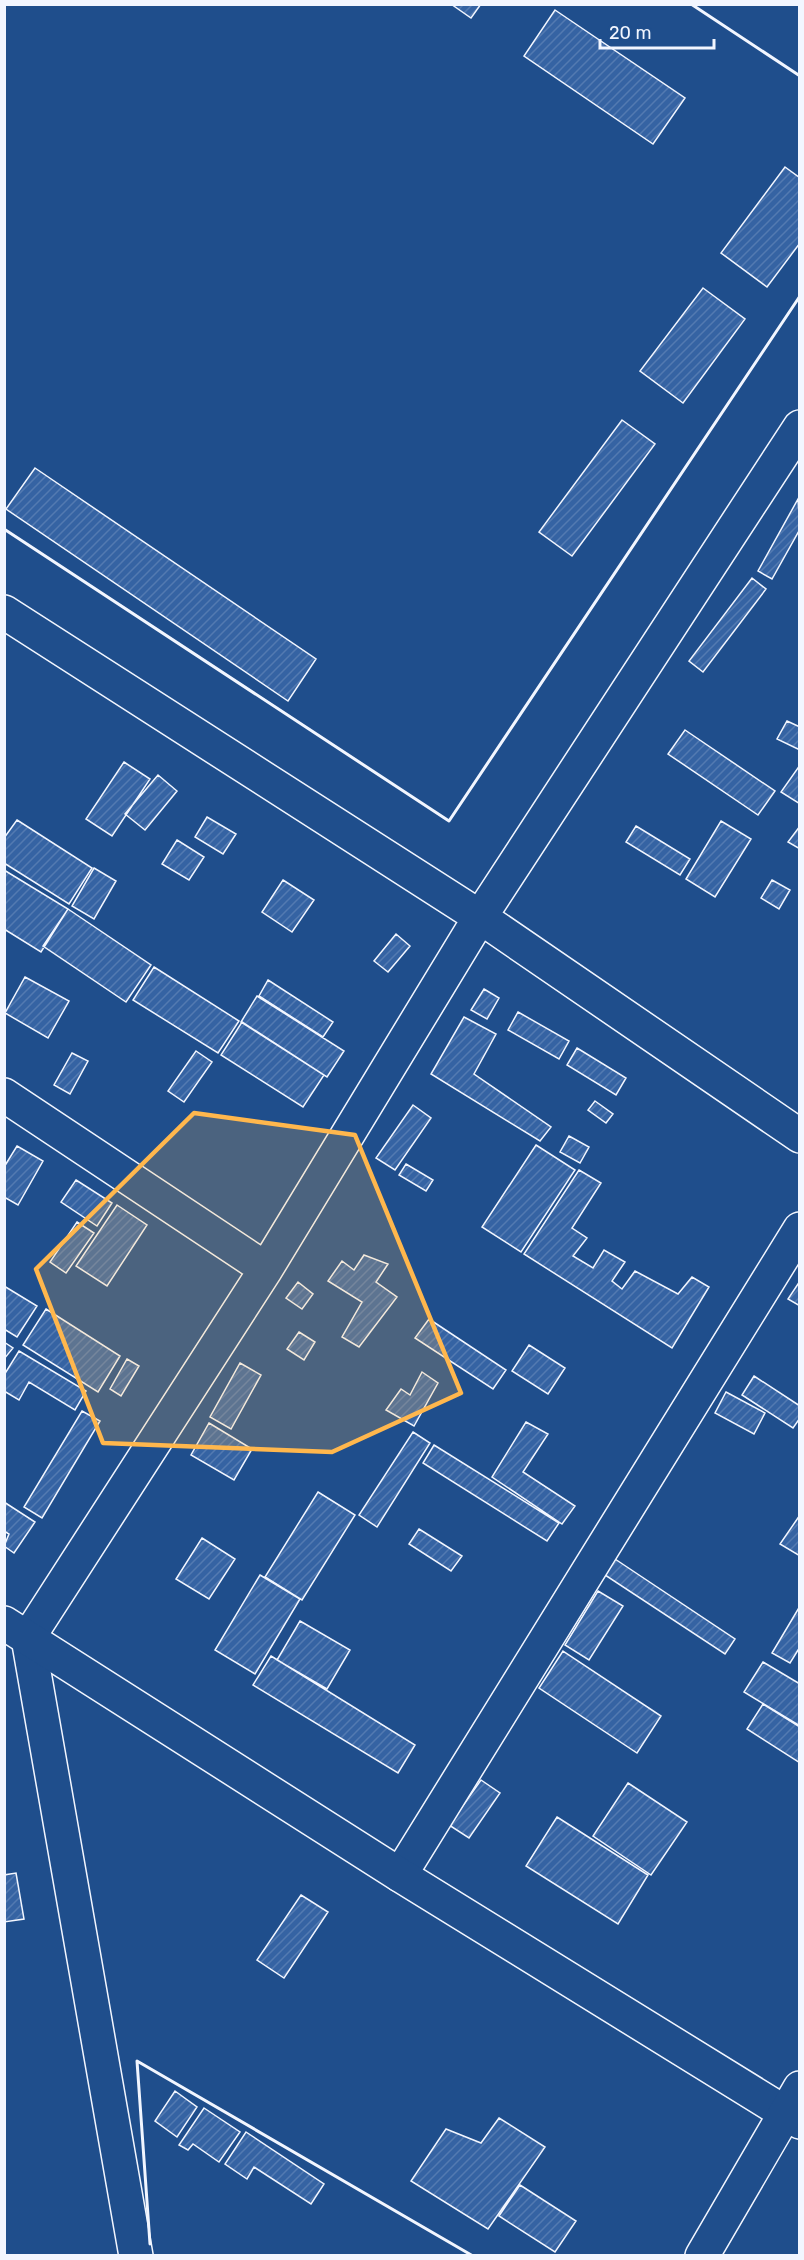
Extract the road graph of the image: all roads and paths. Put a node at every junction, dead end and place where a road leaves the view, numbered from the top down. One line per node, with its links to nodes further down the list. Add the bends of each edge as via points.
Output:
1 (800, 427): 3 (street)
2 (4, 612): 3 (street)
3 (480, 917): 5 (street); 7 (street)
4 (4, 1095): 7 (street)
5 (800, 1136)
6 (800, 1229): 9 (street)
7 (266, 1269): 8 (street)
8 (16, 1631): 9 (street); 11 (street)
9 (400, 1875): 10 (street)
10 (794, 2107): 12 (street)
11 (135, 2256)
12 (702, 2256)

